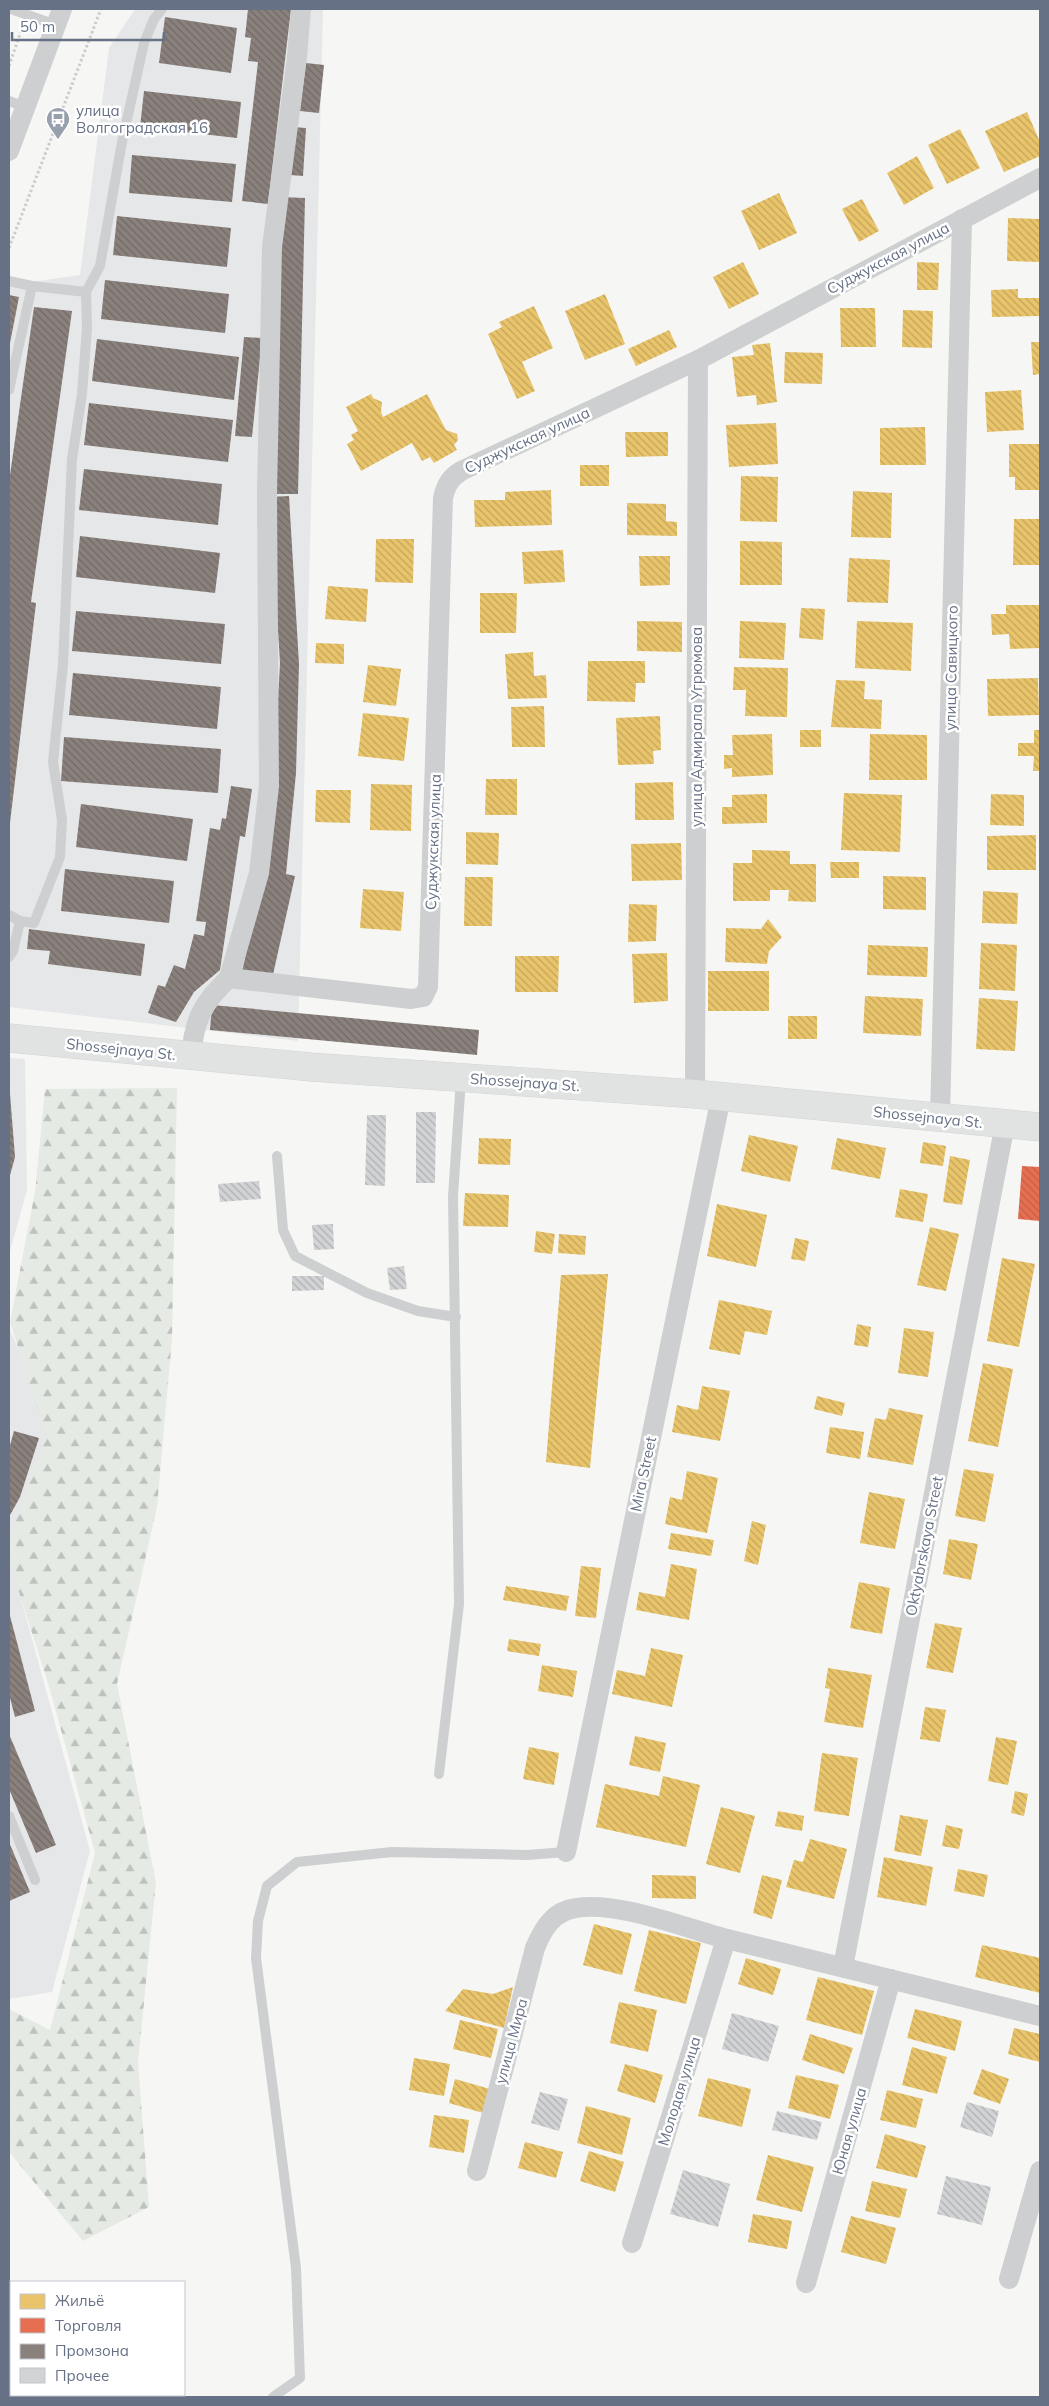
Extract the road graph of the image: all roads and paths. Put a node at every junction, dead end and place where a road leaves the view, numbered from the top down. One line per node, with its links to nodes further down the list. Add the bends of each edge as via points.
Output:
1 (11, 9): 5 (lane)
2 (101, 9): 12 (path)
3 (162, 9): 15 (lane, via 144,42 100,266)
4 (301, 9): 21 (street, via 272,247 266,495 268,786 259,873)
5 (27, 15): 6 (lane); 7 (path)
6 (59, 17): 8 (street)
7 (9, 66)
8 (17, 104): 9 (street)
9 (9, 151)
10 (1040, 178): 11 (street, Суджукская улица)
11 (962, 219): 16 (street, Суджукская улица); 26 (street, улица Савицкого)
12 (9, 248)
13 (9, 281): 14 (lane)
14 (32, 286): 15 (lane); 17 (lane)
15 (86, 292): 19 (lane, via 87,328 82,394 72,459 63,665 53,762 62,820 60,857 34,923)
16 (698, 360): 21 (street, Суджукская улица, via 461,471 446,486 428,987 424,997 411,999); 25 (street, улица Адмирала Угрюмова)
17 (9, 390)
18 (9, 915): 19 (lane)
19 (20, 921): 20 (lane)
20 (9, 957)
21 (229, 978): 23 (street, via 212,994 200,1013)
22 (9, 1038): 23 (street, Shossejnaya St.)
23 (191, 1056): 24 (street, Shossejnaya St.)
24 (461, 1078): 25 (street, Shossejnaya St.); 30 (lane, via 453,1196)
25 (708, 1096): 26 (street, Shossejnaya St.); 33 (street, Mira Street)
26 (940, 1118): 27 (street, Shossejnaya St.)
27 (1005, 1124): 28 (street, Shossejnaya St.); 36 (street, Oktyabrskaya Street)
28 (1040, 1127)
29 (277, 1156): 30 (lane, via 283,1230 294,1256 367,1294 418,1311)
30 (456, 1317): 31 (lane, via 459,1604)
31 (439, 1774)
32 (9, 1816): 34 (lane)
33 (566, 1852): 44 (lane, via 527,1855 392,1852 297,1862 267,1886 258,1922 256,1958 296,2268 300,2378)
34 (35, 1880)
35 (726, 1939): 36 (street); 39 (street, улица Мира, via 632,1913 597,1907 574,1908 555,1916 542,1930 535,1948); 41 (street, Молодая улица)
36 (843, 1967): 37 (street)
37 (891, 1979): 38 (street); 43 (street, Юная улица)
38 (1040, 2016)
39 (477, 2171)
40 (1040, 2171): 42 (street)
41 (632, 2242)
42 (1009, 2279)
43 (806, 2283)
44 (273, 2397)

